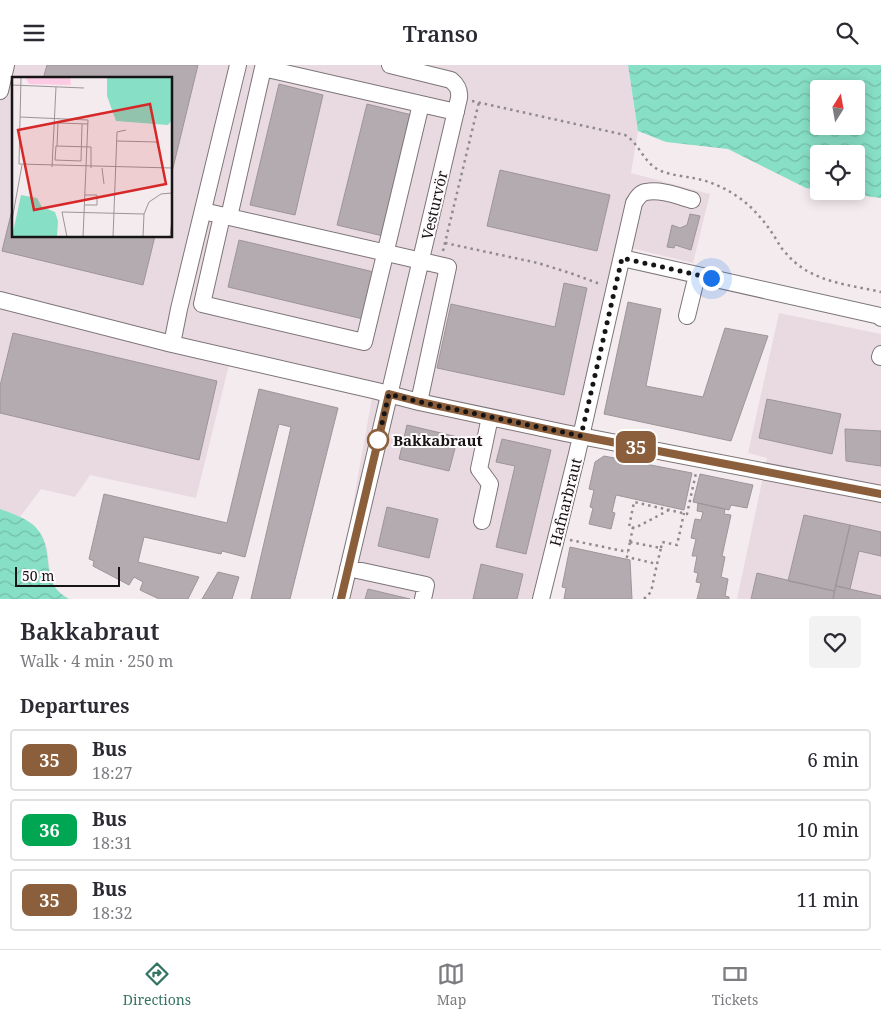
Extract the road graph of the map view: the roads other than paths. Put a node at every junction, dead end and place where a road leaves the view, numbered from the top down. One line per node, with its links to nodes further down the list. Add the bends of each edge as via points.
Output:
1 (6, 65): 4 (street)
2 (238, 65): 8 (street)
3 (390, 65): 6 (street, Vesturvör, via 451,80 459,92)
4 (0, 91)
5 (421, 104): 6 (street); 9 (street, via 264,68); 10 (street)
6 (456, 112): 12 (street, Vesturvör)
7 (692, 200): 11 (street, Hafnarbraut, via 661,192 644,192 638,196)
8 (203, 211): 9 (street); 17 (street)
9 (226, 216): 10 (street); 10 (street, via 202,304 364,342)
10 (386, 253): 12 (street)
11 (622, 258): 13 (street); 21 (street, Hafnarbraut)
12 (421, 261): 18 (street, Vesturvör); 19 (street, via 448,267)
13 (697, 275): 15 (street); 16 (street)
14 (0, 300): 17 (street)
15 (687, 316)
16 (880, 317)
17 (172, 344): 18 (street)
18 (389, 394): 19 (street); 24 (street)
19 (420, 402): 20 (street)
20 (490, 417): 21 (street); 23 (street, via 479,469 490,484)
21 (581, 436): 22 (street); 27 (street, Hafnarbraut)
22 (881, 494)
23 (482, 521)
24 (348, 568): 25 (street); 26 (street, via 426,585)
25 (341, 599)
26 (423, 599)
27 (542, 599)

